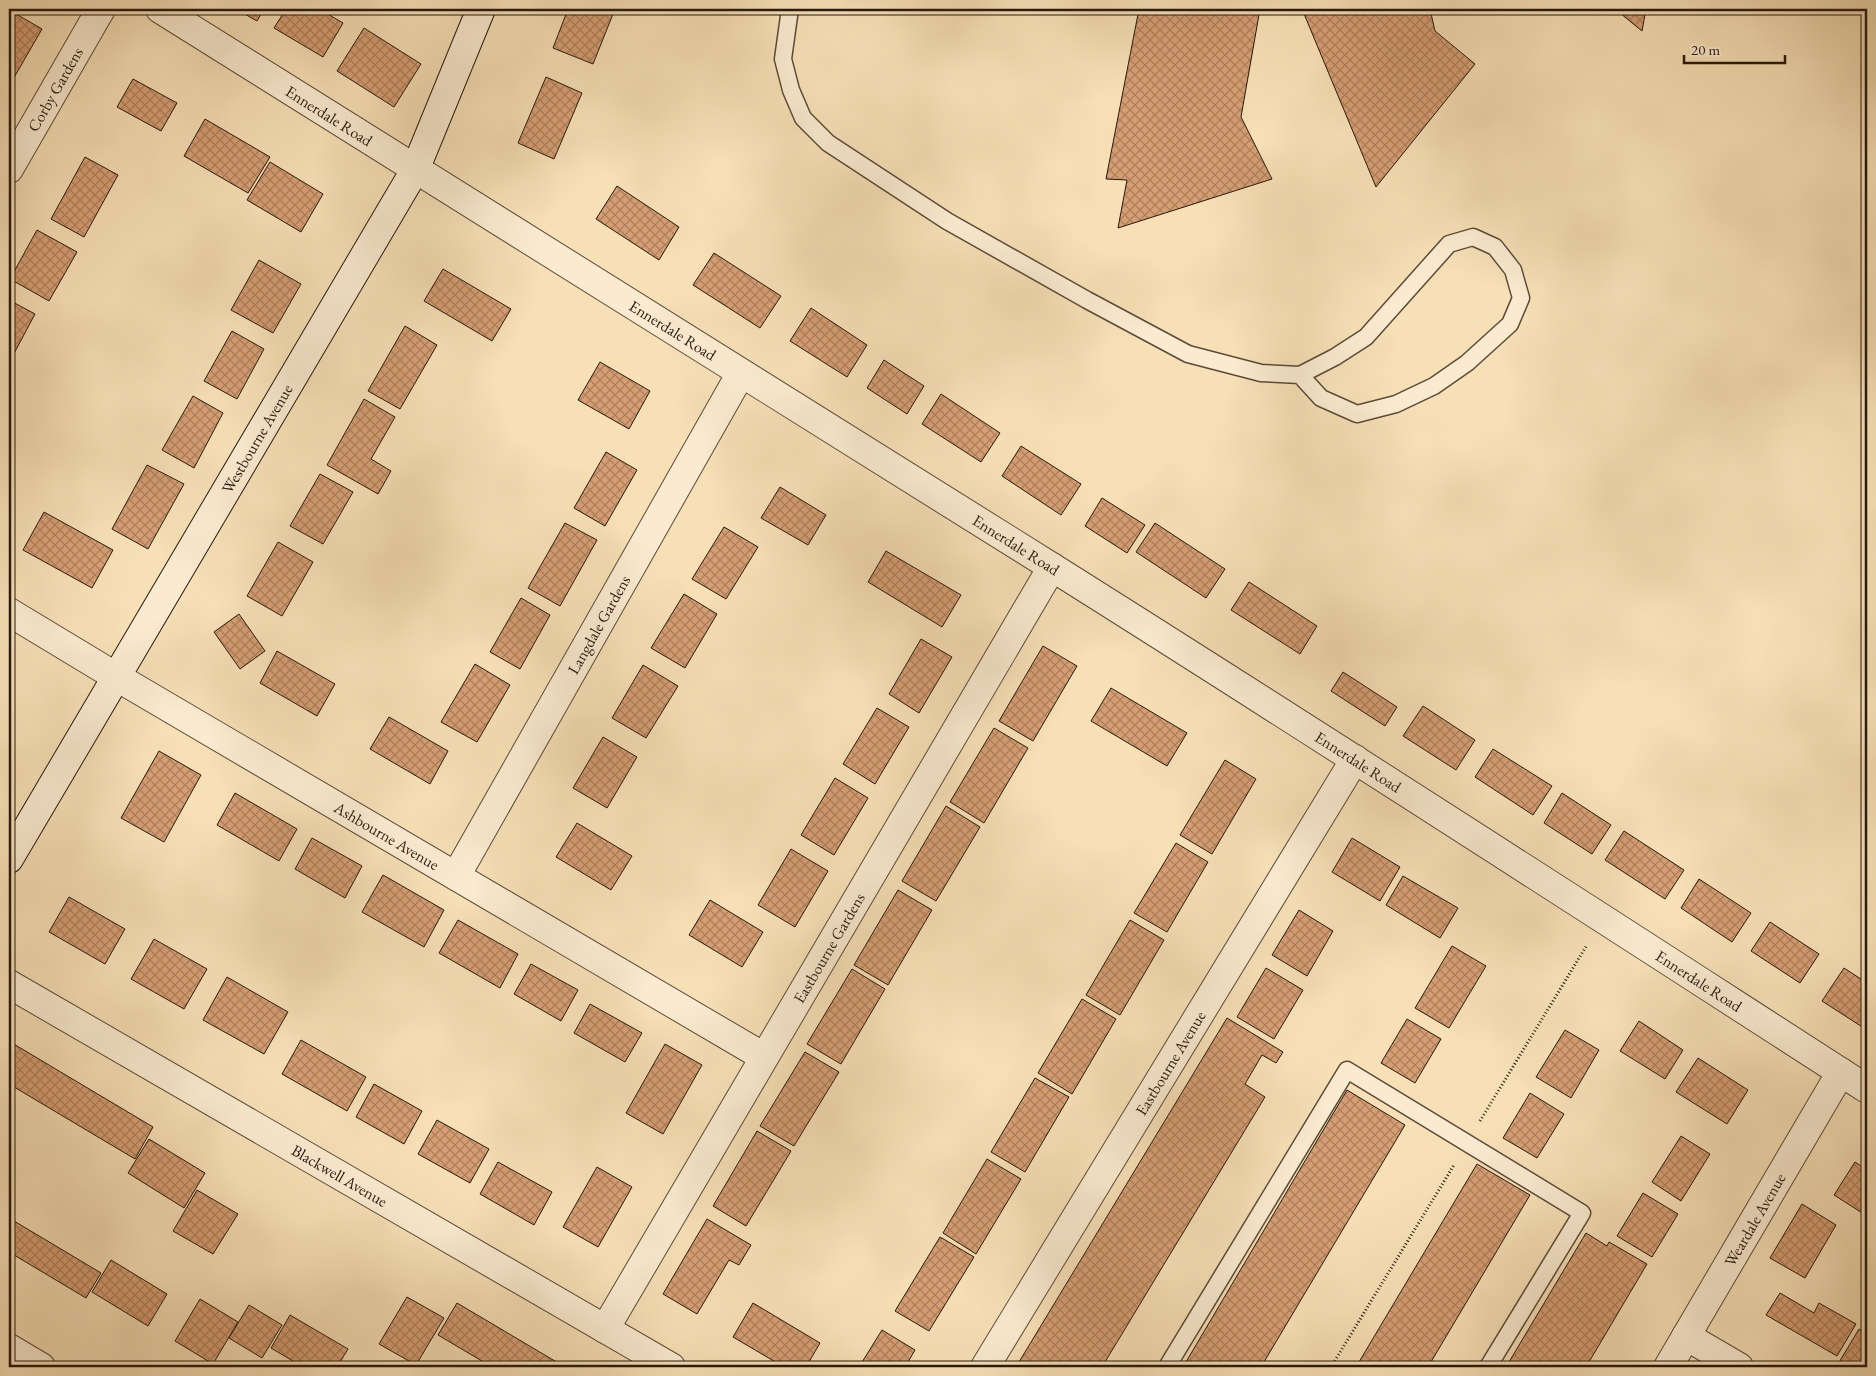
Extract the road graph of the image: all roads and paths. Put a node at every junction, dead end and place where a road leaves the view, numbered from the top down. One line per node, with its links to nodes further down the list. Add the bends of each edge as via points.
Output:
1 (102, 9): 5 (street, Corby Gardens)
2 (160, 9): 6 (street, Ennerdale Road)
3 (481, 9): 6 (street, Westbourne Avenue)
4 (790, 9): 8 (lane, via 783,59 791,90 803,118 828,143 947,221 1188,354 1261,373)
5 (9, 168)
6 (415, 170): 7 (street, Ennerdale Road); 11 (street, Westbourne Avenue)
7 (741, 373): 9 (street, Ennerdale Road); 14 (street, Langdale Gardens)
8 (1300, 375): 8 (lane, via 1366,337 1449,244 1473,237 1495,247 1513,270 1520,298 1510,324 1467,363 1434,386 1396,404 1358,414 1321,398)
9 (1052, 566): 12 (street, Ennerdale Road); 16 (street, Eastbourne Gardens)
10 (9, 612): 11 (street, Ashbourne Avenue)
11 (115, 676): 13 (street, Westbourne Avenue); 14 (street, Ashbourne Avenue)
12 (1356, 759): 17 (street, Ennerdale Road); 22 (street, Eastbourne Avenue)
13 (9, 859)
14 (456, 876): 16 (street, Ashbourne Avenue)
15 (9, 984): 19 (street, Blackwell Avenue)
16 (764, 1057): 19 (street, Eastbourne Gardens)
17 (1841, 1072): 18 (street, Ennerdale Road); 20 (street, Weardale Avenue)
18 (1867, 1089)
19 (605, 1329): 24 (street, Blackwell Avenue)
20 (1686, 1336): 27 (street, Weardale Avenue); 28 (street)
21 (9, 1348): 23 (street)
22 (989, 1366)
23 (40, 1367)
24 (671, 1367)
25 (1167, 1367): 26 (lane, via 1347,1070 1582,1213)
26 (1488, 1367)
27 (1668, 1367)
28 (1739, 1367)

